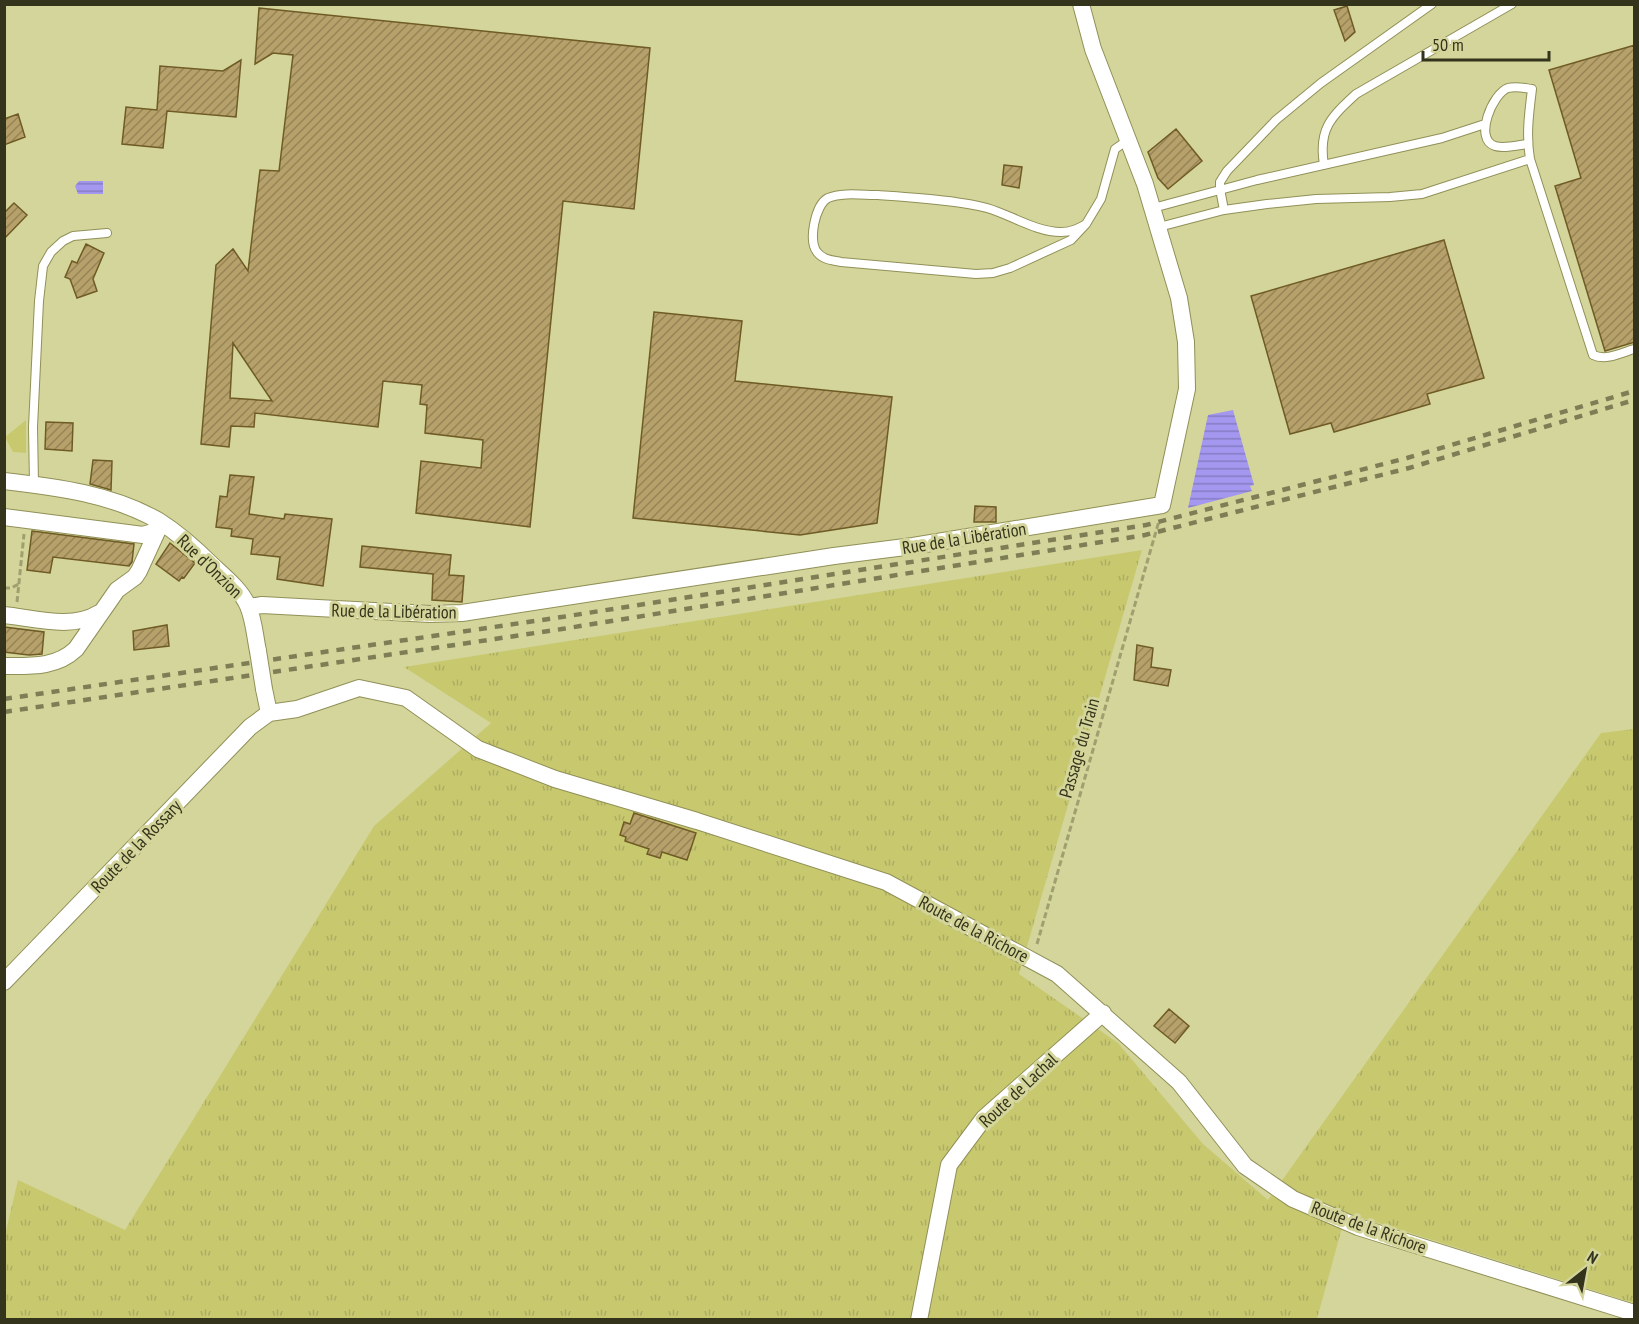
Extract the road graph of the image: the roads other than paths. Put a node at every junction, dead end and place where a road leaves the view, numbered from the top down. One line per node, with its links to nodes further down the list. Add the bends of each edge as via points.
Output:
1 (1081, 4): 5 (street, Rue de la Libération, via 1093,49)
2 (1432, 4): 9 (lane, via 1276,120 1227,171)
3 (1512, 4): 8 (lane, via 1356,94 1334,114 1324,132)
4 (1485, 124): 6 (lane, via 1485,135 1495,146); 6 (lane, via 1497,96 1506,88 1532,89); 8 (lane)
5 (1128, 140): 10 (street, Rue de la Libération); 12 (lane, via 1115,149 1101,199)
6 (1527, 144): 7 (lane)
7 (1530, 159): 11 (lane, via 1422,194 1316,199); 15 (lane, via 1593,355 1606,358)
8 (1324, 165): 9 (lane)
9 (1220, 189): 10 (lane); 11 (lane)
10 (1153, 208): 13 (street, Rue de la Libération)
11 (1224, 210): 13 (lane)
12 (1086, 224): 12 (lane, via 1074,231 1058,232 958,203 848,195 828,198 819,206 813,241 815,250 825,259 841,262 993,273 1055,250)
13 (1159, 227): 20 (street, Rue de la Libération, via 1179,298 1188,366 1187,388 1162,505 462,613)
14 (107, 233): 17 (lane, via 73,236 63,241 44,266 33,427)
15 (1635, 349)
16 (4, 481): 17 (street, Rue d'Onzion)
17 (34, 484): 19 (street, Rue d'Onzion, via 121,504)
18 (4, 517): 19 (street, Rue d'Onzion, via 143,535)
19 (159, 527): 20 (street, Rue d'Onzion, via 194,548); 21 (street, Rue d'Onzion, via 135,577 117,590)
20 (249, 607): 24 (street, Rue d'Onzion, bridge)
21 (100, 613): 22 (street, via 70,622); 23 (street, Rue d'Onzion, via 68,657 40,666)
22 (10, 615)
23 (4, 666)
24 (269, 713): 25 (street, Route de la Rossary, via 250,728); 26 (street, Route de la Richore, via 297,709 359,688 406,698 478,749 555,779 886,882 1057,974)
25 (4, 982)
26 (1103, 1013): 27 (street, Route de la Richore, via 1179,1082 1245,1166 1293,1199 1358,1227); 28 (street, Route de Lachal, via 984,1118 949,1165)
27 (1635, 1313)
28 (920, 1320)

